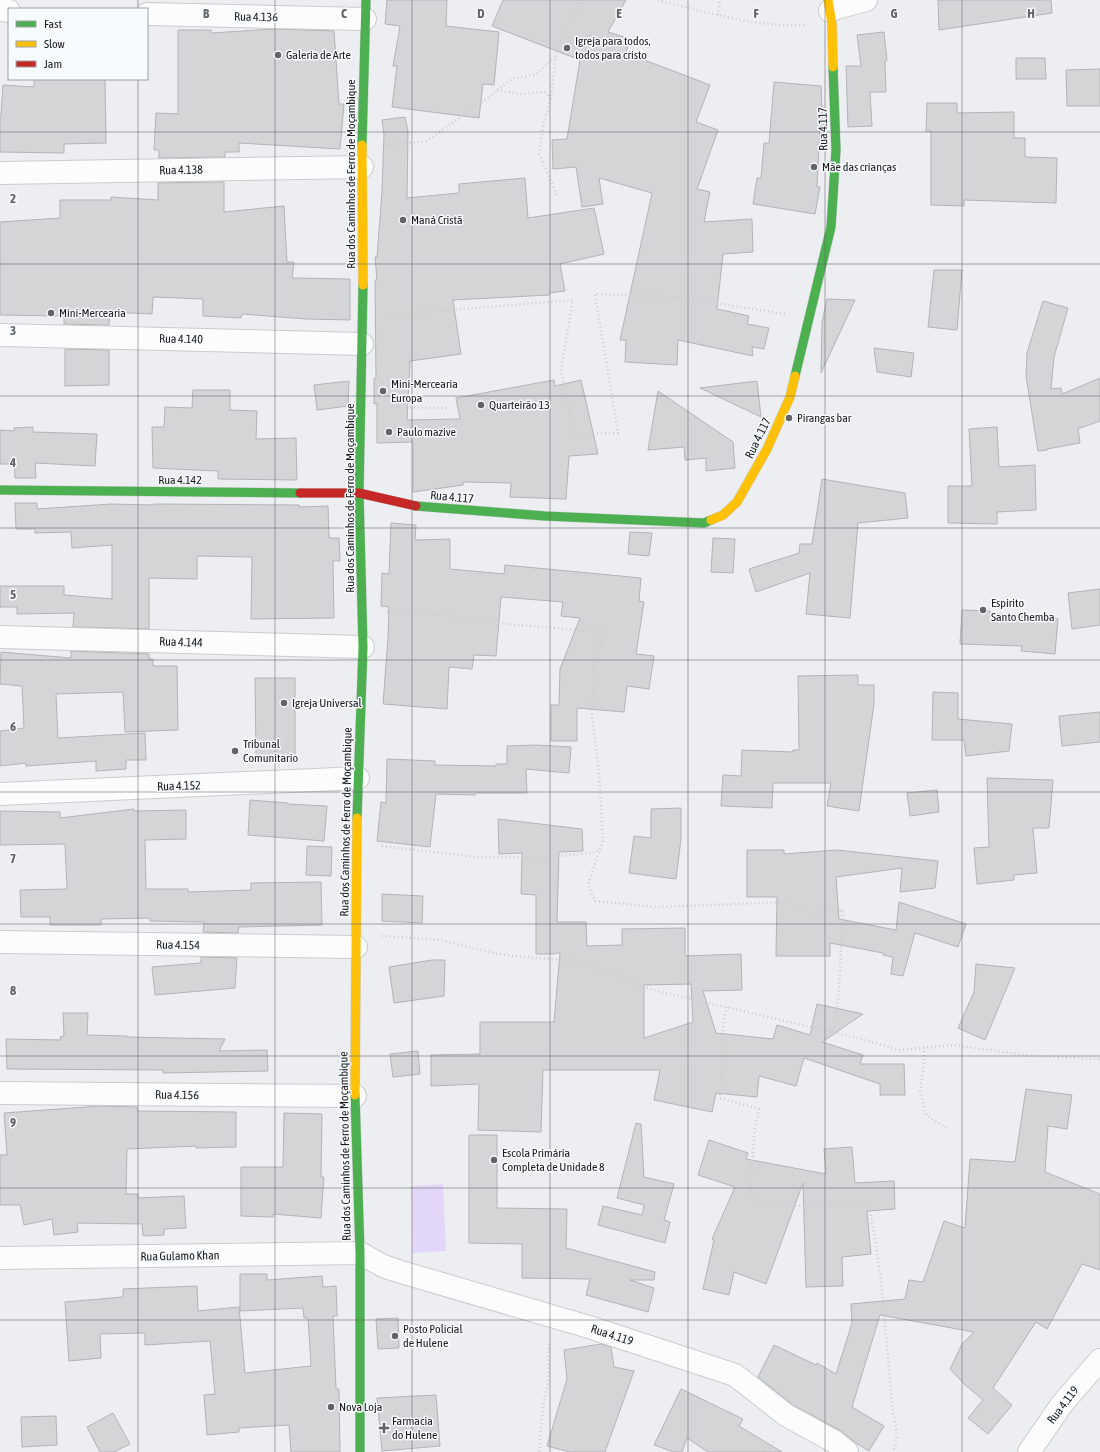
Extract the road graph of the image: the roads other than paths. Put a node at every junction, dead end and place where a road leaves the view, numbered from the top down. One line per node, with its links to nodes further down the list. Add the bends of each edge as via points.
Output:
1 (866, 0): 3 (street)
2 (365, 10): 4 (street, Rua 4.136); 5 (street, Rua dos Caminhos de Ferro de Moçambique)
3 (830, 12): 10 (street, Rua 4.117, via 836,150 831,227 790,397 767,449 737,502 723,515 704,523 545,516 425,506)
4 (148, 14)
5 (362, 157): 6 (street, Rua 4.138); 8 (street, Rua dos Caminhos de Ferro de Moçambique)
6 (0, 173)
7 (0, 335): 8 (street, Rua 4.140)
8 (362, 344): 10 (street, Rua dos Caminhos de Ferro de Moçambique)
9 (0, 490): 10 (street, Rua 4.142)
10 (359, 493): 12 (street, Rua dos Caminhos de Ferro de Moçambique)
11 (0, 637): 12 (street, Rua 4.144)
12 (363, 647): 13 (street, Rua dos Caminhos de Ferro de Moçambique)
13 (358, 778): 14 (street, Rua 4.152); 15 (street, Rua dos Caminhos de Ferro de Moçambique)
14 (0, 794)
15 (356, 938): 16 (street, Rua 4.154); 18 (street, Rua dos Caminhos de Ferro de Moçambique)
16 (0, 942)
17 (0, 1093): 18 (street, Rua 4.156)
18 (355, 1096): 19 (street, Rua dos Caminhos de Ferro de Moçambique)
19 (360, 1253): 20 (street, Rua Gulamo Khan); 22 (street, Rua dos Caminhos de Ferro de Moçambique); 23 (street, Rua 4.119, via 382,1266 554,1317 735,1375 786,1414 835,1442)
20 (0, 1258)
21 (1100, 1360): 24 (street, Rua 4.119, via 1062,1404)
22 (360, 1452)
23 (847, 1452)
24 (1029, 1452)

